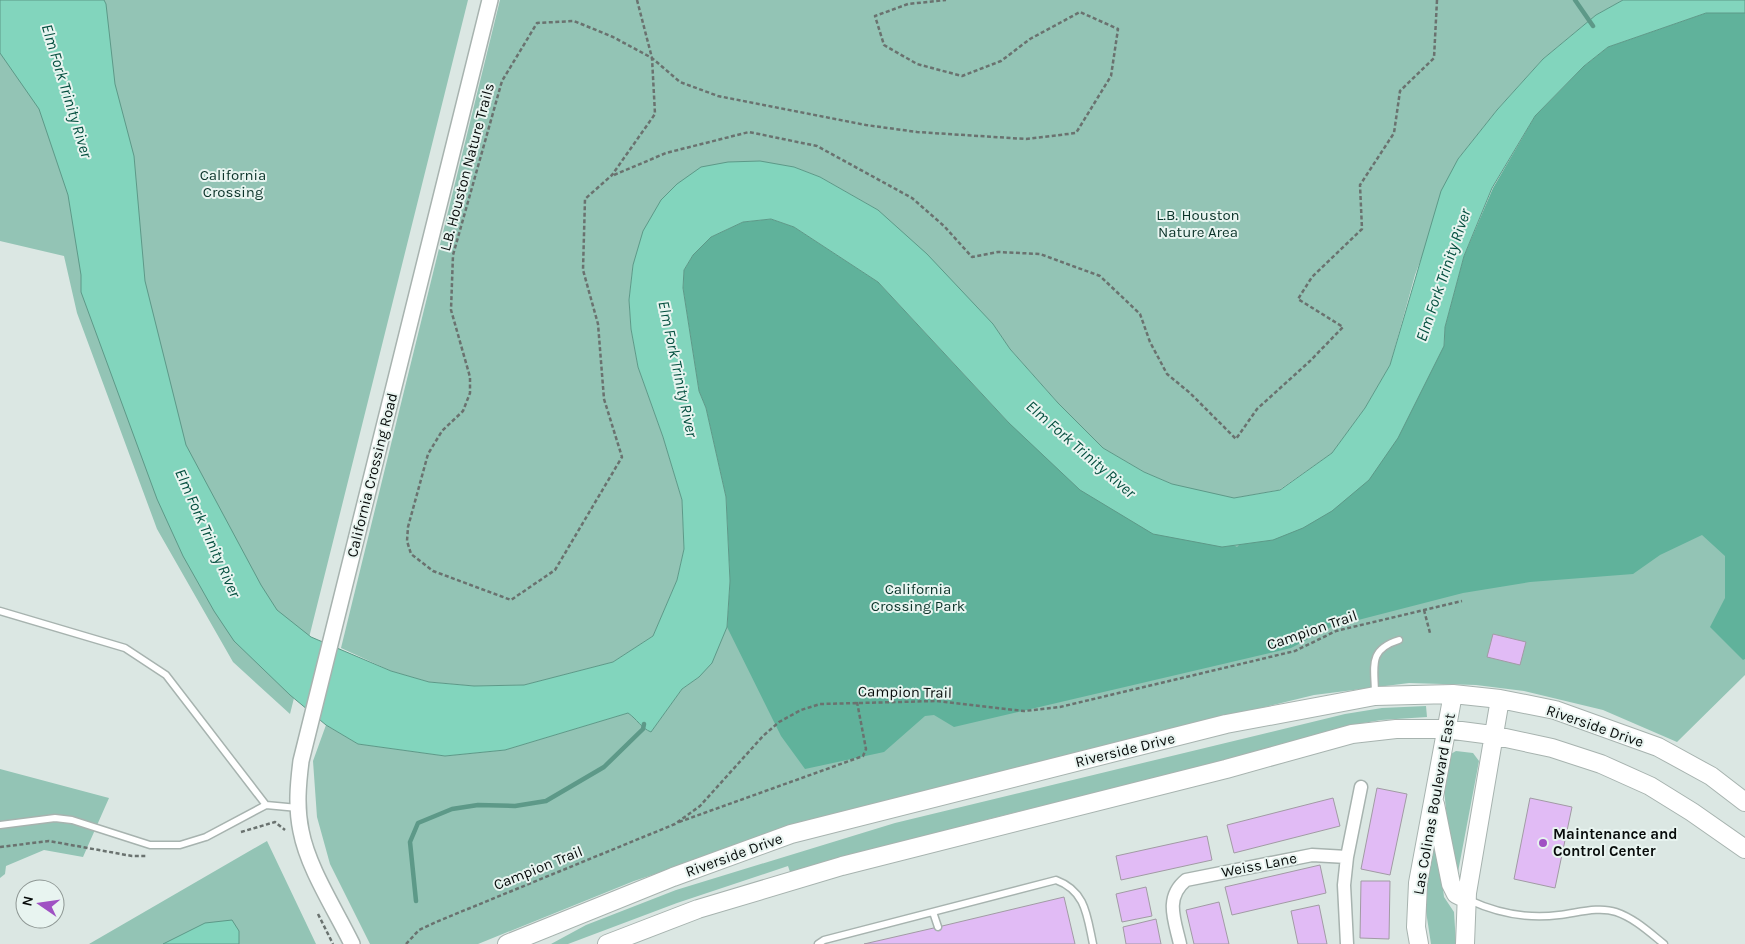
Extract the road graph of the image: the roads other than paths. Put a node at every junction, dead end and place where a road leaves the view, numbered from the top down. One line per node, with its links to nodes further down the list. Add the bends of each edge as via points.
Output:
1 (490, 0): 13 (street, California Crossing Road, via 306,739)
2 (0, 611): 12 (lane, via 125,648 166,675)
3 (1399, 640): 5 (lane, via 1384,644 1378,650)
4 (1453, 694): 5 (main road, Riverside Drive); 6 (main road, Riverside Drive); 7 (main road, Las Colinas Boulevard East)
5 (1375, 696): 21 (main road, Riverside Drive, via 1226,724 791,834)
6 (1500, 699): 8 (main road); 11 (main road, Riverside Drive, via 1574,716 1658,747 1711,776)
7 (1446, 729): 8 (main road); 10 (main road, Las Colinas Boulevard East); 22 (main road, via 1396,729 1352,734 842,866 698,910)
8 (1492, 735): 15 (main road, via 1552,748 1601,764 1658,791); 17 (main road)
9 (1361, 787): 16 (street)
10 (1434, 798): 17 (main road, via 1451,884 1456,894); 27 (main road, Las Colinas Boulevard East, via 1418,883 1416,917)
11 (1745, 802)
12 (266, 805): 13 (lane); 14 (lane, via 206,837 180,845 150,845 72,820 55,818)
13 (298, 808): 20 (street, California Crossing Road, via 307,853)
14 (0, 825)
15 (1745, 849)
16 (1347, 857): 25 (street, Weiss Lane, via 1312,855 1186,880 1176,890 1172,908); 26 (street, via 1344,892)
17 (1466, 899): 28 (main road); 29 (lane, via 1499,912 1539,917 1614,911 1630,918)
18 (933, 912): 19 (lane); 23 (lane); 24 (lane, via 1056,880 1070,885 1084,903)
19 (938, 927)
20 (352, 944)
21 (507, 944)
22 (607, 944)
23 (818, 944)
24 (1093, 944)
25 (1180, 944)
26 (1347, 944)
27 (1419, 944)
28 (1464, 944)
29 (1664, 944)

